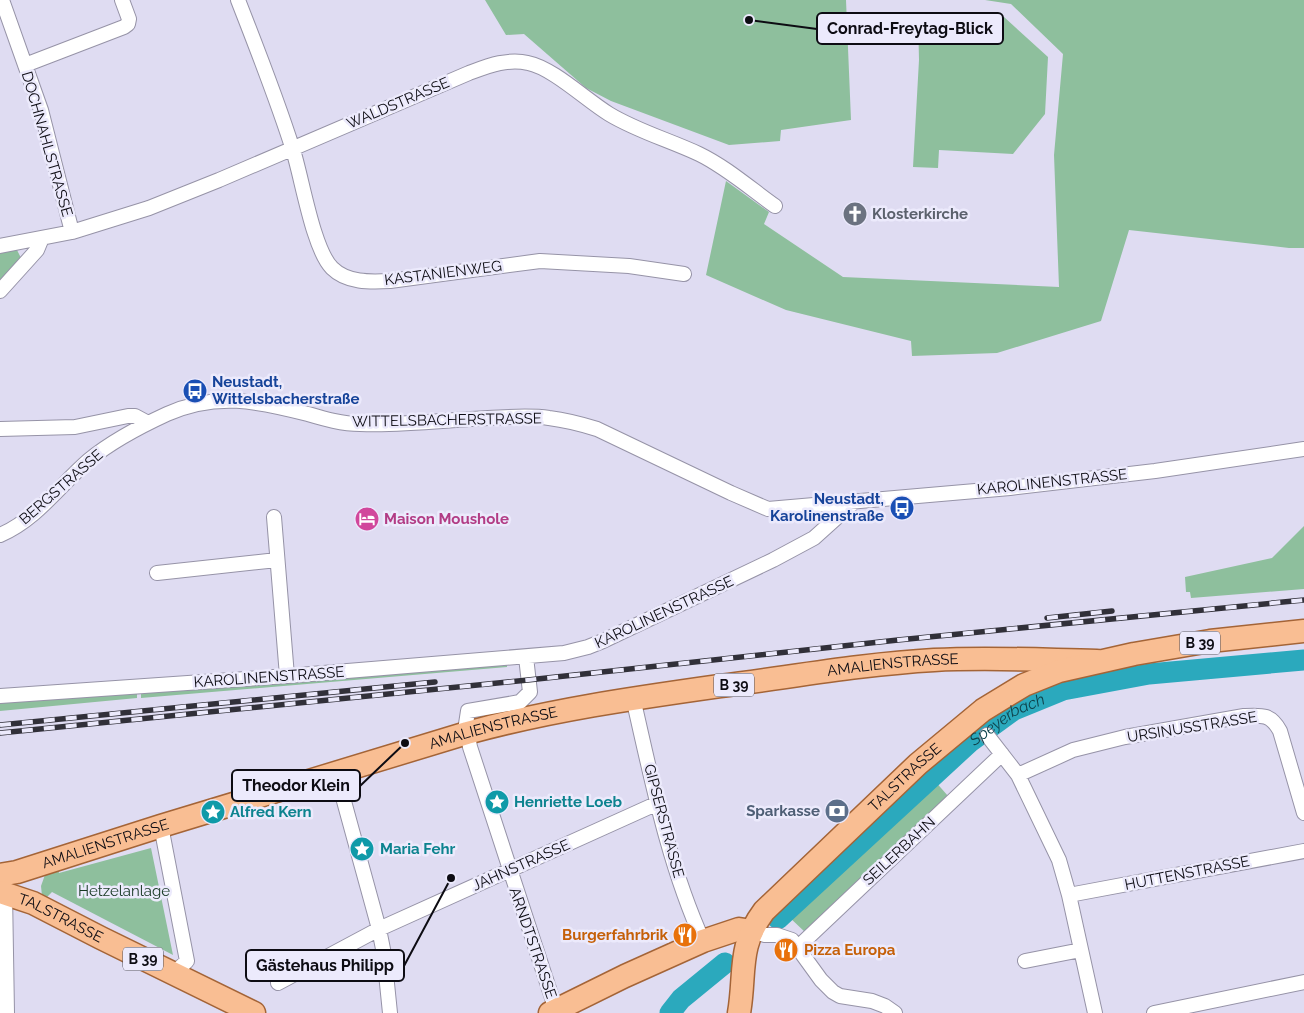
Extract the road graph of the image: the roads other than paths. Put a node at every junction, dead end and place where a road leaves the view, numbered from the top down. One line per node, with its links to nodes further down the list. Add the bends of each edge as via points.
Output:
1 (2, 0): 4 (street, DOCHNAHLSTRASSE)
2 (122, 0): 4 (street, via 129,19 124,27)
3 (238, 0): 5 (street, KASTANIENWEG)
4 (25, 64): 7 (street, DOCHNAHLSTRASSE, via 41,110)
5 (293, 148): 6 (street, WALDSTRASSE, via 469,73 504,62 521,62 545,69 627,124 701,155); 7 (street, WALDSTRASSE, via 149,208); 10 (street, KASTANIENWEG, via 322,252 333,269 344,276 371,282 390,281 540,261 629,266)
6 (775, 206)
7 (72, 232): 8 (street, WALDSTRASSE)
8 (42, 238): 9 (street, WALDSTRASSE); 11 (street, via 37,250)
9 (0, 246)
10 (684, 274)
11 (0, 291)
12 (148, 423): 13 (street, via 128,416 75,427); 15 (street, WITTELSBACHERSTRASSE, via 188,406 230,400 265,403 358,424 550,418 597,429 768,509); 17 (street, BERGSTRASSE, via 90,459 26,520)
13 (0, 429)
14 (1304, 449): 15 (street, KAROLINENSTRASSE, via 1020,487)
15 (854, 502): 21 (street, KAROLINENSTRASSE, via 814,538 603,641 564,653)
16 (274, 518): 18 (street)
17 (0, 535)
18 (277, 560): 19 (street); 24 (street)
19 (157, 573)
20 (1304, 631): 23 (main road, TALSTRASSE / B 39, via 1210,641)
21 (526, 657): 24 (street, KAROLINENSTRASSE); 28 (street, via 530,692 520,702 468,710)
22 (1003, 659): 23 (main road, AMALIENSTRASSE); 25 (main road, via 1017,669); 27 (main road, AMALIENSTRASSE / B 39, via 876,665)
23 (1097, 661): 25 (main road, TALSTRASSE / B 39)
24 (287, 676): 26 (street, KAROLINENSTRASSE)
25 (1024, 685): 42 (main road, TALSTRASSE / B 39, via 983,710 918,764)
26 (0, 696)
27 (633, 698): 28 (main road, AMALIENSTRASSE / B 39); 33 (street, GIPSERSTRASSE)
28 (467, 733): 31 (main road, AMALIENSTRASSE / B 39); 38 (street, ARNDTSTRASSE)
29 (987, 735): 30 (street)
30 (1002, 754): 32 (street); 47 (street, SEILERBAHN)
31 (336, 772): 35 (main road, AMALIENSTRASSE / B 39); 43 (street)
32 (1018, 775): 34 (street, URSINUSSTRASSE, via 1073,750 1125,737 1261,715 1269,718 1280,731); 40 (street, via 1059,860)
33 (658, 804): 38 (street, JAHNSTRASSE); 46 (street, GIPSERSTRASSE, via 686,902)
34 (1304, 813)
35 (161, 826): 37 (main road, AMALIENSTRASSE / B 39); 51 (street, via 187,961)
36 (1304, 851): 40 (street, HUTTENSTRASSE)
37 (40, 864): 39 (main road, AMALIENSTRASSE / B 39); 41 (main road, via 27,883 27,893)
38 (509, 871): 43 (street, JAHNSTRASSE); 54 (street, ARNDTSTRASSE)
39 (6, 883): 41 (main road, TALSTRASSE / B 39); 55 (street)
40 (1069, 895): 48 (street)
41 (33, 903): 51 (main road, TALSTRASSE / B 39)
42 (764, 912): 44 (main road, TALSTRASSE / B 39); 45 (street, via 766,921)
43 (379, 929): 53 (street, JAHNSTRASSE); 57 (street)
44 (752, 931): 45 (street); 46 (main road, via 739,929); 49 (main road, TALSTRASSE)
45 (777, 934): 47 (street, via 792,940)
46 (704, 941): 49 (main road, via 727,941); 54 (main road)
47 (797, 948): 59 (street, via 833,992 872,1001)
48 (1081, 950): 50 (street); 60 (street)
49 (744, 953): 58 (main road, TALSTRASSE)
50 (1026, 961)
51 (173, 974): 56 (main road, TALSTRASSE / B 39)
52 (1304, 982): 61 (street)
53 (278, 983)
54 (553, 1012)
55 (7, 1013)
56 (254, 1013)
57 (390, 1013)
58 (739, 1013)
59 (895, 1013)
60 (1096, 1013)
61 (1154, 1013)

